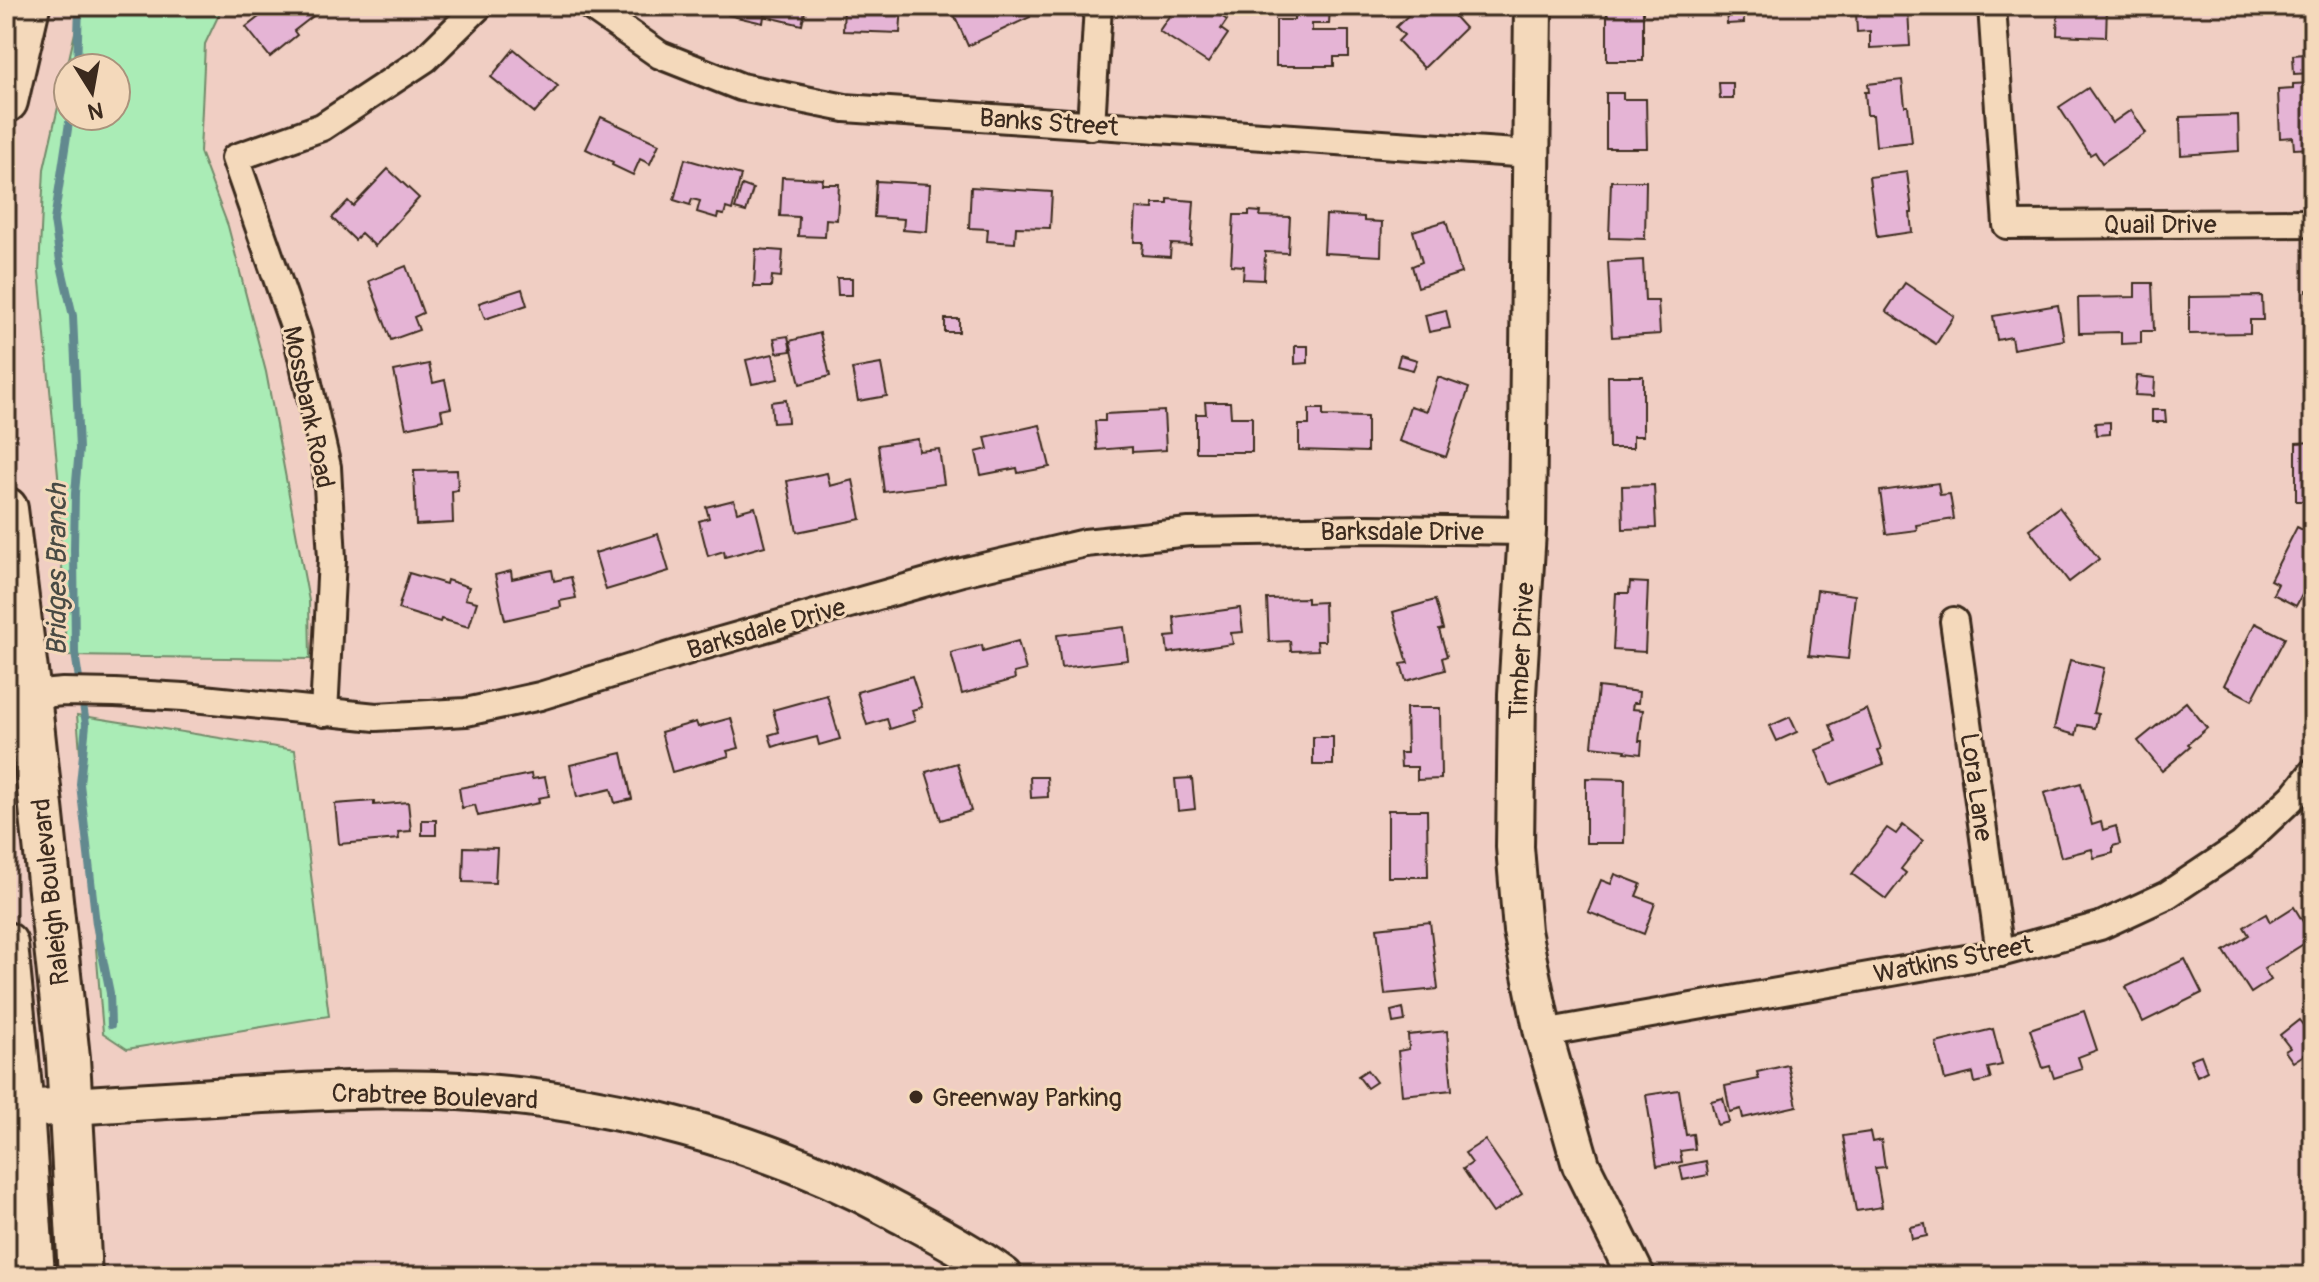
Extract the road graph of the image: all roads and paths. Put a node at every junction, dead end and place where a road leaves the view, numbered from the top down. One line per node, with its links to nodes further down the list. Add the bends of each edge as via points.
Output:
1 (28, 6): 7 (main road)
2 (479, 6): 16 (street, Mossbank Road, via 425,59 322,127 235,158 297,335 327,467 332,559)
3 (590, 6): 9 (street, Banks Street, via 660,55 741,87 845,108)
4 (1098, 6): 9 (street)
5 (1533, 6): 10 (street, Timber Drive)
6 (1992, 6): 11 (street, Quail Drive, via 2007,225)
7 (12, 46): 8 (main road)
8 (6, 101)
9 (1091, 126): 10 (street, Banks Street)
10 (1531, 154): 13 (street, Timber Drive)
11 (2313, 223)
12 (6, 509): 15 (main road, Raleigh Boulevard)
13 (1527, 531): 16 (street, Barksdale Drive, via 1189,532 1085,543 962,572 540,696 466,712 376,717); 20 (street, Timber Drive, via 1515,847 1522,931)
14 (1954, 621): 19 (street, Lora Lane)
15 (17, 696): 16 (street, Barksdale Drive, via 63,692 184,697); 21 (main road, Raleigh Boulevard)
16 (324, 713)
17 (2313, 772): 19 (street, Watkins Street, via 2242,845 2167,895 2100,926)
18 (6, 944): 22 (main road, Raleigh Boulevard)
19 (2000, 953): 20 (street, Watkins Street)
20 (1543, 1033): 26 (street, Timber Drive, via 1581,1165)
21 (71, 1106): 22 (street, Crabtree Boulevard); 24 (main road, Raleigh Boulevard); 25 (street, Crabtree Boulevard, via 392,1089 596,1107 808,1169 870,1197)
22 (22, 1109): 23 (main road, Raleigh Boulevard)
23 (33, 1274)
24 (80, 1276)
25 (1004, 1276)
26 (1636, 1276)

